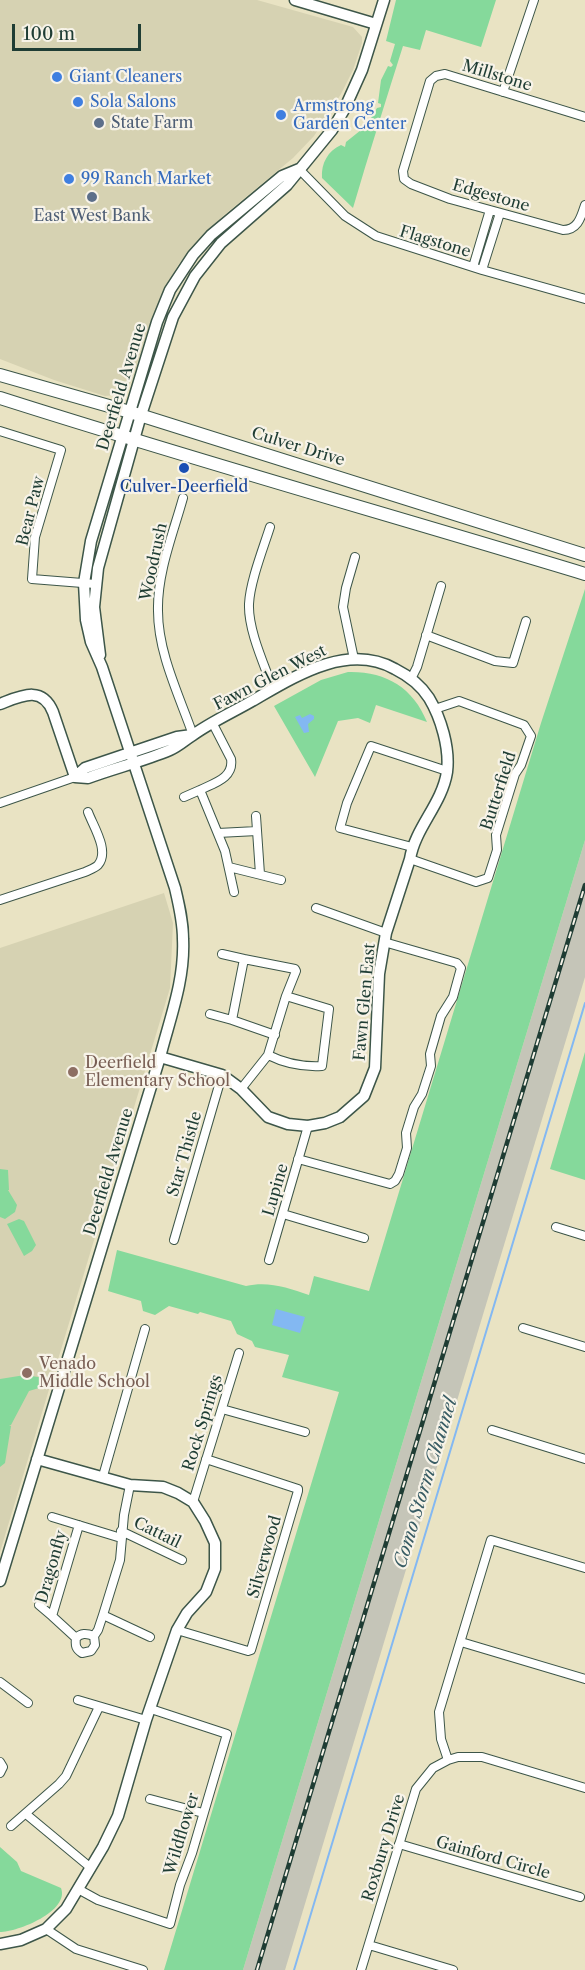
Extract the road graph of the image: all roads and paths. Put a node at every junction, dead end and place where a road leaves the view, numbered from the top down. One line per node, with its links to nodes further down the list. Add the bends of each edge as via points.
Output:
1 (295, 0): 4 (street)
2 (384, 0): 4 (street, Deerfield Avenue)
3 (534, 0): 5 (street)
4 (376, 24): 7 (street, Deerfield Avenue, via 344,110)
5 (503, 92): 6 (street, Millstone); 8 (street, Millstone, via 445,75 430,81)
6 (585, 117)
7 (299, 169): 12 (street, Flagstone, via 345,216 376,236); 17 (street, Deerfield Avenue, via 282,176 244,206 193,255 170,290 157,322)
8 (404, 179): 10 (street, Edgestone)
9 (585, 205): 11 (street, Edgestone, via 579,222 568,230)
10 (490, 210): 11 (street, Edgestone); 12 (street)
11 (500, 213): 13 (street)
12 (473, 267): 13 (street, Flagstone)
13 (482, 270): 14 (street, Flagstone)
14 (585, 299)
15 (0, 375): 17 (main road, Culver Drive)
16 (0, 398): 19 (main road)
17 (136, 414): 19 (street, Deerfield Avenue); 22 (main road, Culver Drive)
18 (0, 431): 25 (street, Bear Paw, via 61,450 35,537 32,579)
19 (129, 437): 24 (main road); 25 (street, Deerfield Avenue, via 91,541)
20 (183, 498): 35 (street, Woodrush, via 160,585 158,610 163,648)
21 (270, 527): 31 (street, via 250,589 249,606 251,626)
22 (585, 555)
23 (355, 557): 29 (street, via 343,607)
24 (585, 574)
25 (90, 584): 36 (street, Deerfield Avenue, via 102,667)
26 (441, 586): 28 (street)
27 (526, 621): 28 (street, via 513,663 495,662)
28 (426, 635): 30 (street)
29 (354, 659): 30 (street, Fawn Glen West, via 385,663); 31 (street, Fawn Glen West, via 337,660)
30 (412, 677): 33 (street, Fawn Glen West)
31 (273, 689): 34 (street, Fawn Glen West)
32 (0, 704): 38 (street, via 30,694 45,699)
33 (435, 709): 37 (street, Fawn Glen West); 47 (street, Butterfield, via 459,701 524,725 531,736 496,835 497,850 488,878 476,882)
34 (213, 724): 35 (street, Fawn Glen West); 39 (street, via 232,765 223,779)
35 (193, 735): 36 (street, Fawn Glen West, via 177,737)
36 (131, 758): 38 (street, Fawn Glen West, via 88,778); 62 (street, Deerfield Avenue, via 181,915 183,959 179,988)
37 (447, 771): 46 (street, Fawn Glen West, via 443,787); 46 (street, via 371,746 340,828)
38 (75, 777): 41 (street)
39 (200, 790): 40 (street); 45 (street)
40 (184, 797)
41 (0, 803)
42 (88, 812): 52 (street, via 101,844 98,865)
43 (256, 816): 44 (street)
44 (257, 831): 45 (street); 49 (street)
45 (218, 834): 48 (street)
46 (412, 847): 47 (street, Fawn Glen West)
47 (410, 860): 54 (street, Fawn Glen East)
48 (229, 867): 49 (street); 51 (street)
49 (260, 874): 50 (street)
50 (281, 880)
51 (234, 892)
52 (0, 900)
53 (316, 908): 54 (street)
54 (385, 938): 65 (street, Fawn Glen East, via 379,974 375,1068 364,1096 340,1117); 66 (street, via 458,963 461,968 453,997 441,1016 430,1054 431,1066 406,1134 407,1148 399,1174 390,1184)
55 (222, 954): 56 (street)
56 (244, 959): 57 (street, via 296,970); 59 (street)
57 (286, 996): 60 (street); 61 (street, via 329,1009 322,1066 281,1061)
58 (210, 1014): 59 (street)
59 (231, 1020): 60 (street)
60 (275, 1035): 61 (street)
61 (268, 1054): 64 (street)
62 (160, 1057): 63 (street, Fawn Glen East); 81 (street, Deerfield Avenue)
63 (222, 1075): 64 (street, Fawn Glen East); 71 (street, Star Thistle)
64 (241, 1089): 65 (street, Fawn Glen East, via 268,1117)
65 (308, 1126): 66 (street, Lupine)
66 (298, 1160): 67 (street, Lupine)
67 (283, 1214): 70 (street); 72 (street, Lupine)
68 (556, 1227): 69 (street)
69 (585, 1236)
70 (364, 1238)
71 (174, 1240)
72 (269, 1260)
73 (145, 1329): 83 (street)
74 (523, 1329): 75 (street)
75 (585, 1347)
76 (239, 1353): 77 (street, Rock Springs)
77 (222, 1409): 79 (street); 82 (street, Rock Springs)
78 (492, 1430): 80 (street)
79 (305, 1432)
80 (584, 1457)
81 (37, 1459): 83 (street); 91 (street, Deerfield Avenue)
82 (206, 1460): 85 (street, Rock Springs); 95 (street, Silverwood, via 298,1491 251,1650)
83 (103, 1476): 84 (street)
84 (130, 1485): 85 (street, via 163,1487); 88 (street)
85 (194, 1502): 95 (street, via 215,1543 215,1569 206,1592)
86 (52, 1517): 87 (street, Dragonfly)
87 (79, 1525): 88 (street, Dragonfly); 94 (street, Dragonfly)
88 (121, 1534): 89 (street, Cattail); 93 (street, via 120,1560)
89 (182, 1560)
90 (585, 1568): 99 (street, via 491,1540)
91 (0, 1581)
92 (39, 1605): 94 (street, Dragonfly)
93 (103, 1615): 96 (street); 97 (street)
94 (52, 1616): 98 (street, Dragonfly)
95 (177, 1630): 106 (street)
96 (94, 1636): 98 (street, via 84,1634); 98 (street, via 93,1649 82,1653 75,1645)
97 (150, 1637)
98 (76, 1638)
99 (461, 1642): 100 (street); 108 (street, via 439,1712)
100 (585, 1679)
101 (3, 1684): 102 (street); 104 (street)
102 (0, 1694)
103 (78, 1700): 105 (street)
104 (28, 1703)
105 (99, 1707): 107 (street); 114 (street, via 66,1776)
106 (151, 1709): 107 (street); 113 (street, Wildflower, via 227,1734)
107 (146, 1720): 117 (street, via 118,1816)
108 (448, 1761): 111 (street, via 482,1757); 116 (street, Roxbury Drive, via 433,1768 416,1789)
109 (0, 1762): 110 (street)
110 (0, 1773)
111 (585, 1788)
112 (150, 1799): 113 (street)
113 (203, 1813): 118 (street, Wildflower, via 170,1924 98,1900)
114 (26, 1814): 115 (street); 117 (street)
115 (11, 1826)
116 (399, 1844): 119 (street, Gainford Circle); 122 (street, Roxbury Drive)
117 (91, 1868): 118 (street)
118 (78, 1889): 120 (street, via 66,1909)
119 (580, 1897)
120 (46, 1929): 121 (street); 123 (street, via 76,1949)
121 (0, 1944)
122 (369, 1945): 124 (street, Roxbury Drive); 125 (street)
123 (142, 1970)
124 (361, 1970)
125 (453, 1970)

